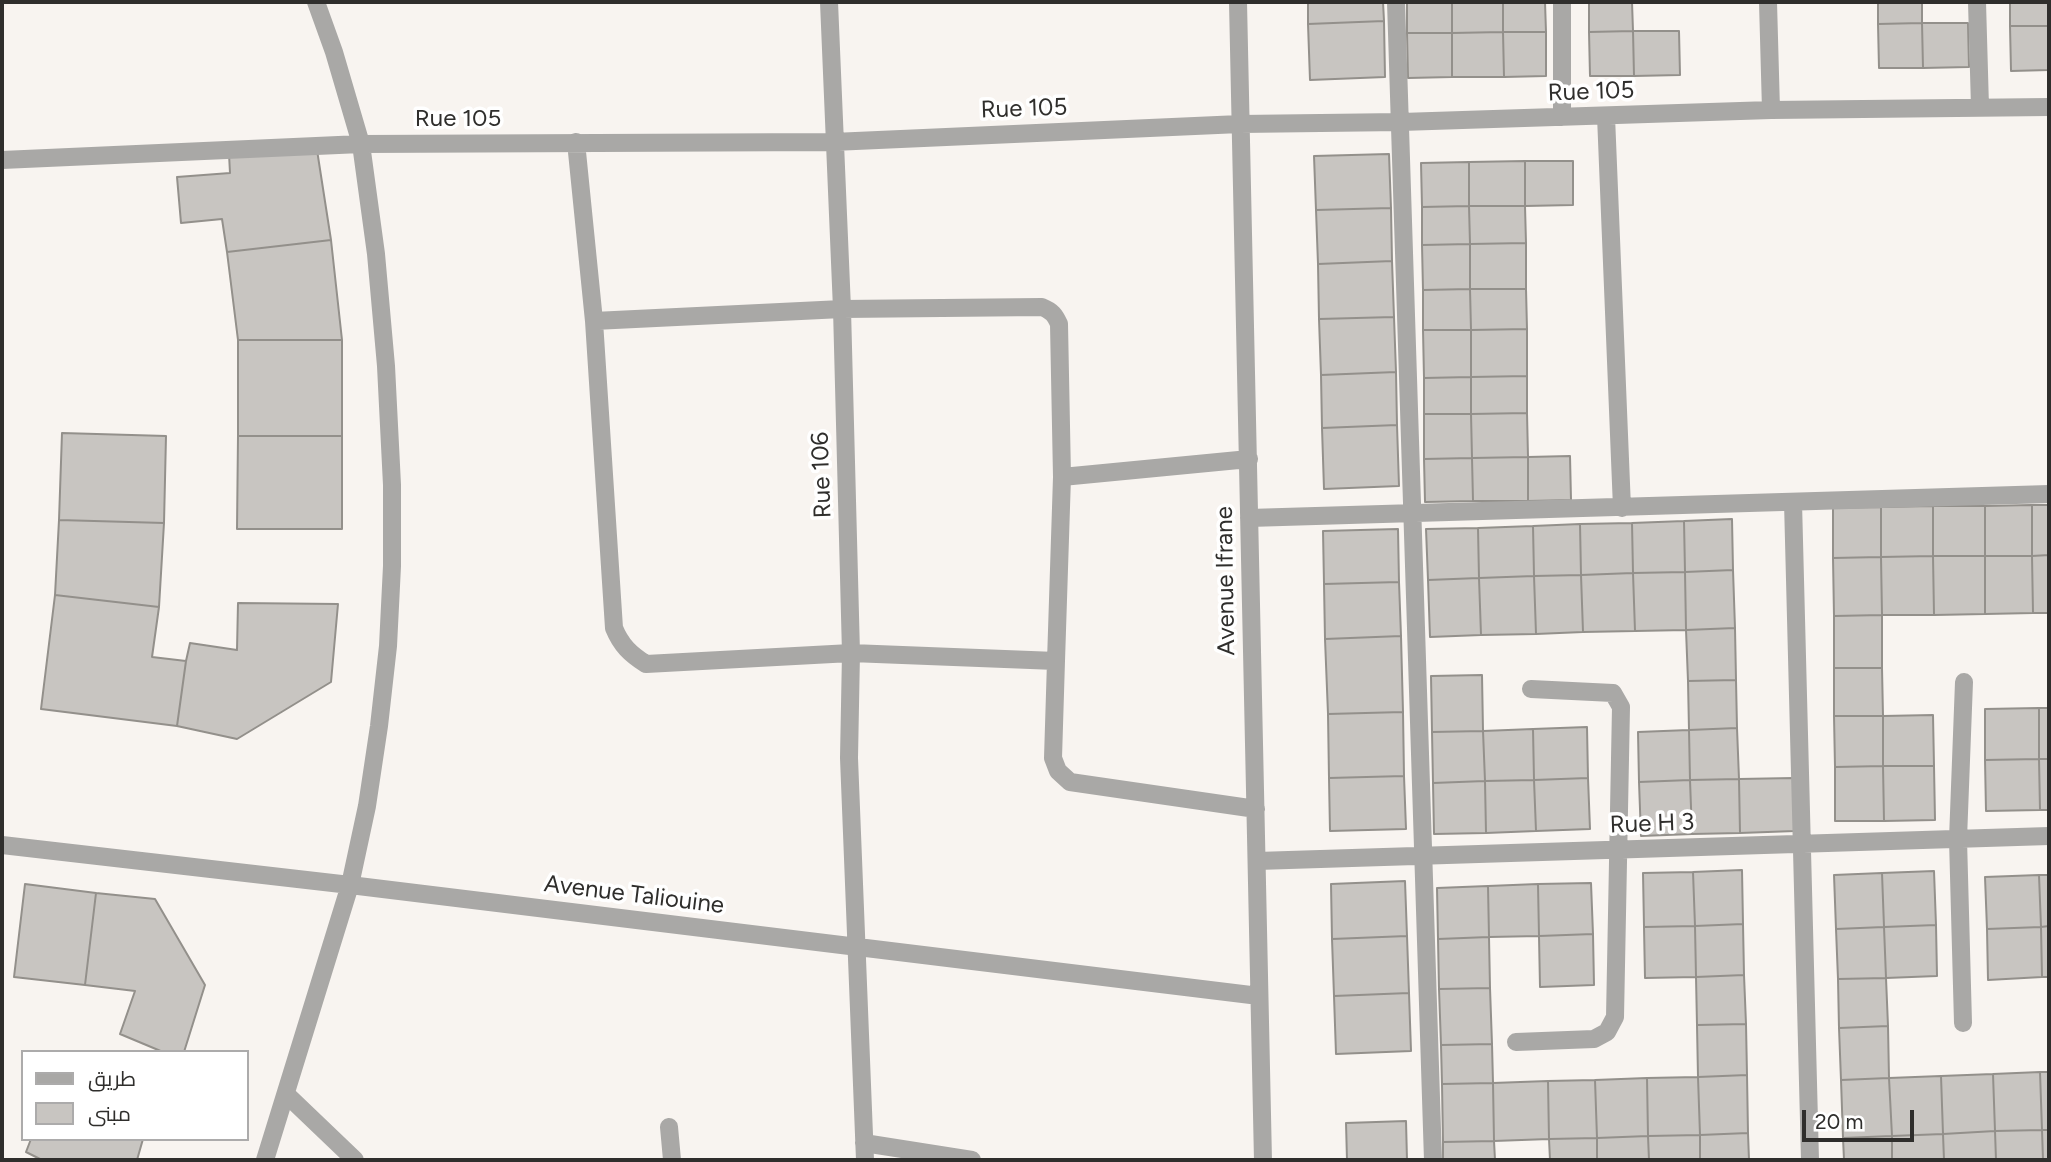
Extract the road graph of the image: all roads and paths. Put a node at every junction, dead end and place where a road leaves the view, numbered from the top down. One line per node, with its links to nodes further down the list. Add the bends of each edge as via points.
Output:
1 (316, 2): 17 (street)
2 (829, 2): 16 (street, Rue 106)
3 (1238, 2): 14 (street, Avenue Ifrane)
4 (1396, 2): 13 (street)
5 (1562, 2): 12 (street)
6 (1768, 2): 10 (street)
7 (1977, 2): 8 (street)
8 (1980, 107): 9 (street, Rue 105); 10 (street, Rue 105)
9 (2049, 107)
10 (1771, 110): 11 (street, Rue 105)
11 (1605, 116): 12 (street, Rue 105); 25 (street)
12 (1562, 117): 13 (street, Rue 105)
13 (1401, 122): 14 (street, Rue 105); 26 (street)
14 (1240, 124): 16 (street, Rue 105); 21 (street, Avenue Ifrane)
15 (576, 142): 16 (street, Rue 105); 17 (street, Rue 105); 20 (street)
16 (833, 142): 19 (street, Rue 106)
17 (360, 144): 18 (street, Rue 105); 40 (street, via 386,366 392,566 379,726)
18 (2, 160)
19 (842, 309): 20 (street); 22 (street, via 1042,307 1055,315 1059,324); 28 (street, Rue 106)
20 (594, 321): 28 (street, via 614,628 620,642 646,664)
21 (1249, 459): 22 (street); 27 (street, Avenue Ifrane)
22 (1062, 477): 29 (street)
23 (2049, 494): 24 (street)
24 (1793, 502): 25 (street); 35 (street)
25 (1622, 508): 26 (street)
26 (1414, 514): 27 (street); 38 (street)
27 (1250, 518): 32 (street, Avenue Ifrane)
28 (851, 653): 29 (street); 41 (street, Rue 106, via 849,758)
29 (1056, 661): 32 (street, via 1053,758 1070,782)
30 (1964, 682): 34 (street)
31 (1531, 689): 37 (street, via 1613,693 1618,699)
32 (1255, 809): 39 (street, Avenue Ifrane)
33 (2049, 836): 34 (street, Rue H 3)
34 (1958, 839): 35 (street, Rue H 3); 43 (street)
35 (1802, 844): 37 (street, Rue H 3); 54 (street)
36 (2, 845): 40 (street, Avenue Taliouine)
37 (1617, 850): 38 (street, Rue H 3); 44 (street, via 1615,1017 1607,1032 1594,1039)
38 (1424, 856): 39 (street, Rue H 3); 53 (street)
39 (1257, 862): 42 (street, Avenue Ifrane)
40 (350, 885): 41 (street, Avenue Taliouine); 45 (street)
41 (857, 948): 42 (street, Avenue Taliouine); 47 (street, Rue 106)
42 (1259, 996): 52 (street, Avenue Ifrane)
43 (1963, 1023)
44 (1516, 1042)
45 (286, 1094): 48 (street); 49 (street)
46 (669, 1126): 50 (street)
47 (865, 1152): 51 (street)
48 (265, 1160)
49 (355, 1160)
50 (672, 1160)
51 (972, 1160)
52 (1263, 1160)
53 (1433, 1160)
54 (1810, 1160)

